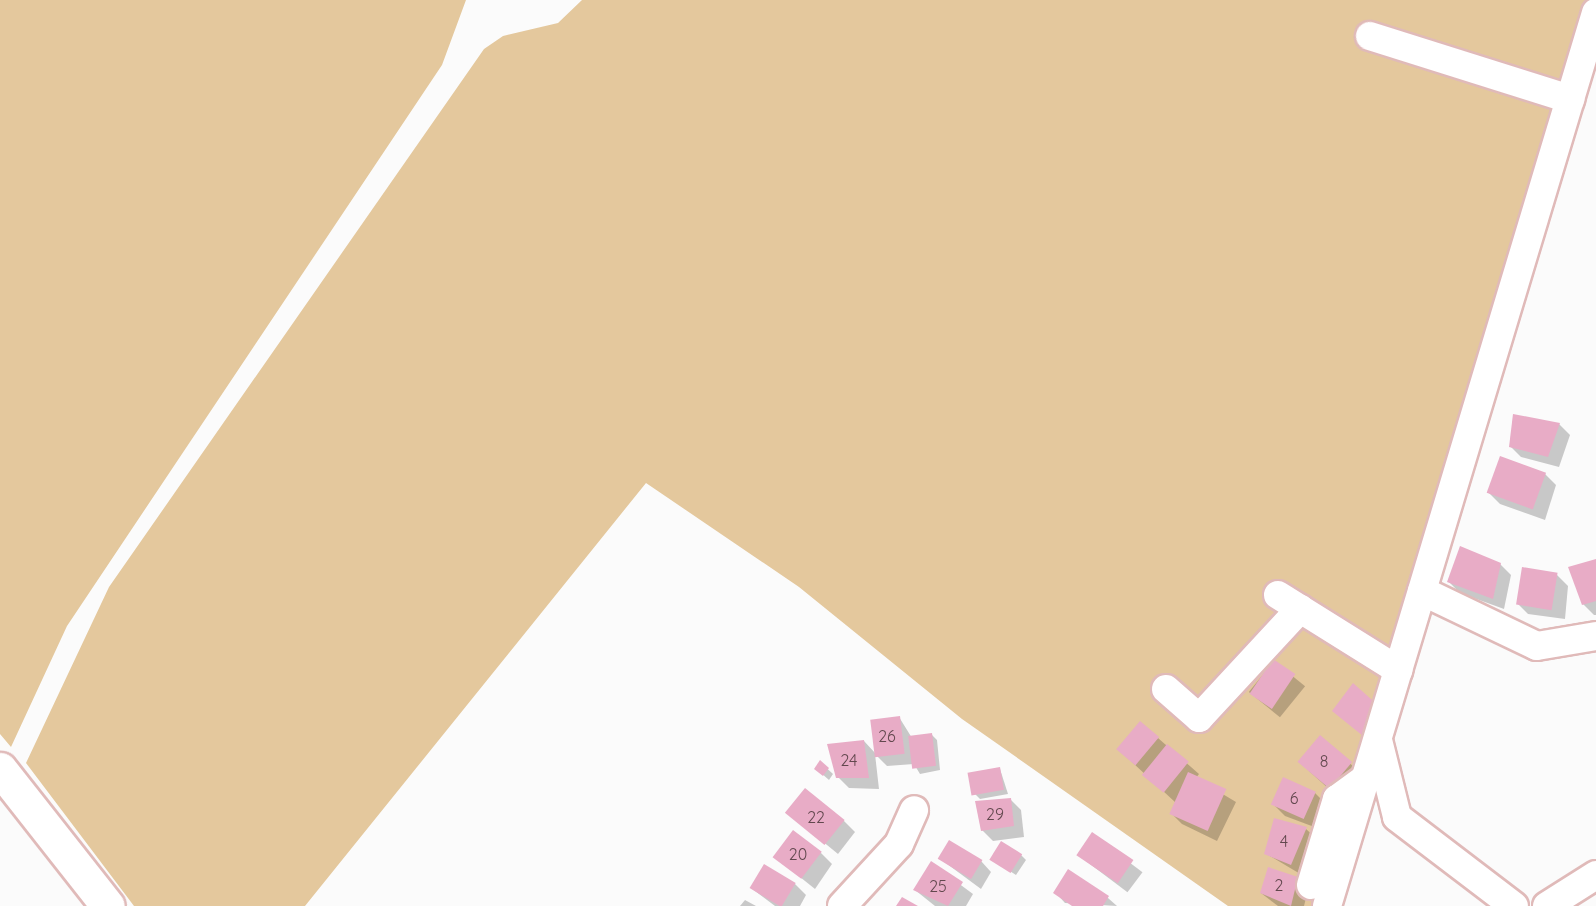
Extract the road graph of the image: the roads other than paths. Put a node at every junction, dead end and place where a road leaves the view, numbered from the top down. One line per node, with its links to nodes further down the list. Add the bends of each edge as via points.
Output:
1 (1596, 13): 3 (street)
2 (1370, 36): 3 (street)
3 (1570, 99): 4 (street)
4 (1422, 591): 5 (street, via 1537,646); 6 (street)
5 (1596, 636)
6 (1398, 670): 7 (street, via 1289,602 1199,718); 8 (street)
7 (1166, 689)
8 (1378, 738): 12 (street, via 1366,778 1336,799); 15 (street, via 1397,817)
9 (0, 769): 13 (main road)
10 (914, 810): 14 (street, via 899,844)
11 (1596, 875): 16 (street)
12 (1319, 896)
13 (108, 906)
14 (842, 906)
15 (1514, 906)
16 (1547, 906)

